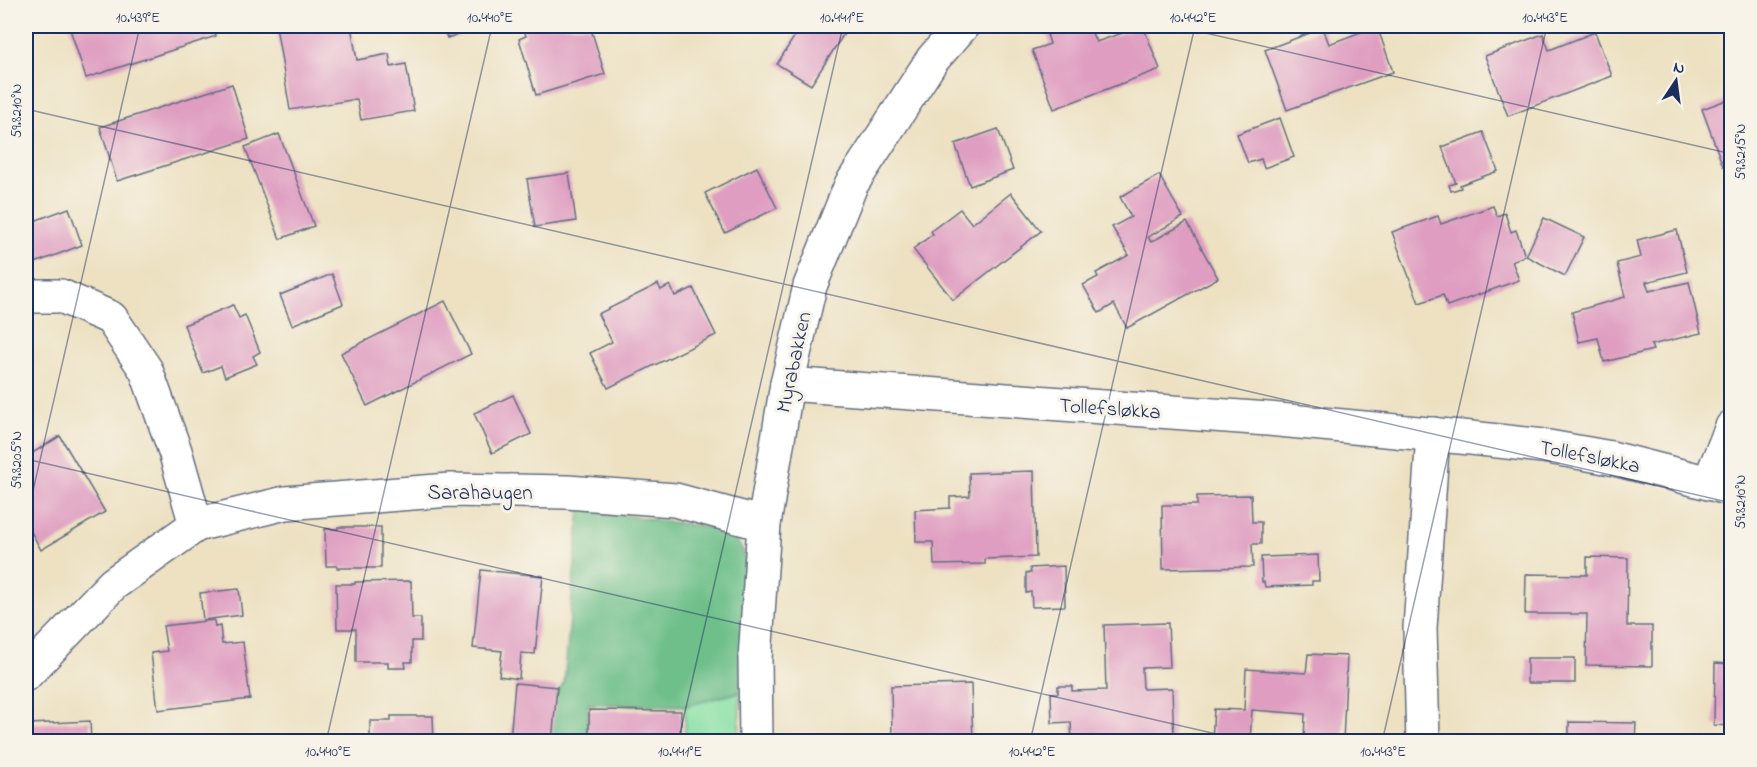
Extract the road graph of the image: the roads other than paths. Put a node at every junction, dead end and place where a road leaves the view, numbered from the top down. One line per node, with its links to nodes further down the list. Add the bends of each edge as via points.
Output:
1 (962, 26): 3 (street, Myrabakken, via 933,60 851,185 810,286)
2 (26, 296): 8 (street, via 61,296 111,318 146,370)
3 (787, 384): 5 (street, Tollefsløkka); 7 (street, Myrabakken)
4 (1731, 428): 6 (street, Tollefsløkka)
5 (1433, 434): 6 (street, Tollefsløkka, via 1611,458); 11 (street, via 1420,628)
6 (1720, 486)
7 (764, 524): 8 (street, Sarahaugen, via 675,500 567,492 450,490 285,503); 10 (street, Myrabakken, via 755,659)
8 (196, 525): 9 (street, Sarahaugen, via 113,584)
9 (26, 674)
10 (756, 741)
11 (1423, 741)

